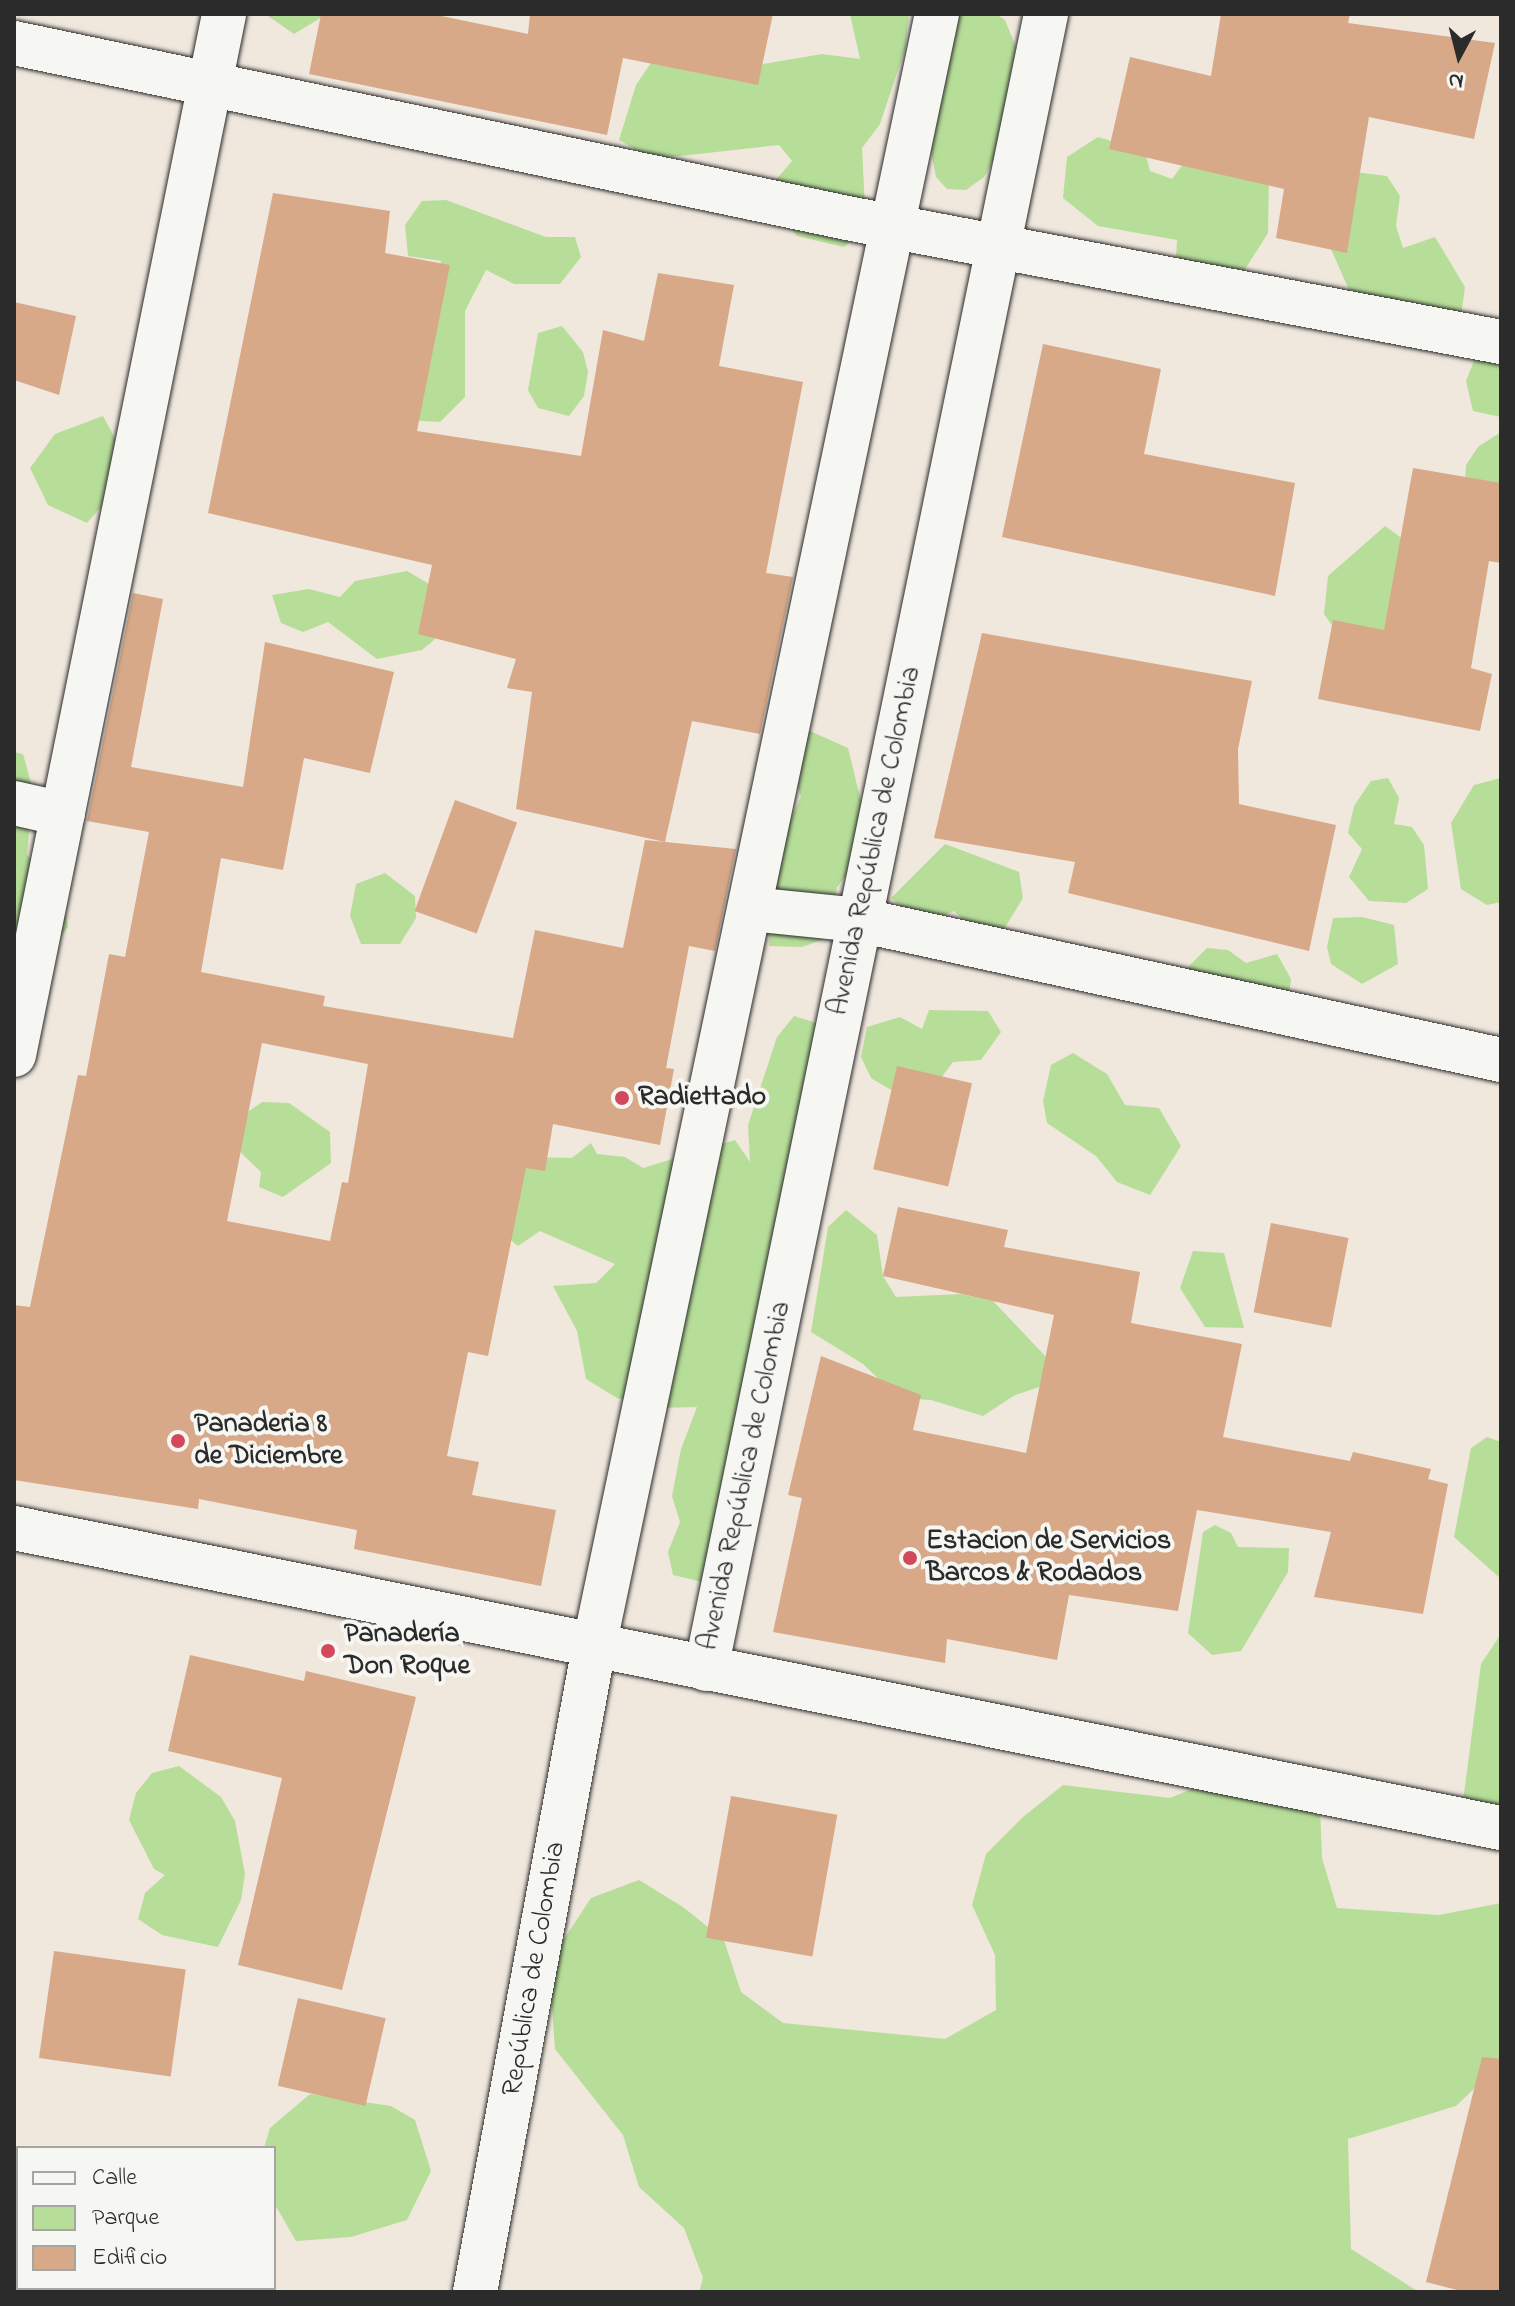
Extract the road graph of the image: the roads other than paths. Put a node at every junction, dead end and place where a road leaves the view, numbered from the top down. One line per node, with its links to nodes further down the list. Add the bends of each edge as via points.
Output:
1 (224, 14): 5 (street)
2 (937, 14): 6 (street)
3 (1046, 14): 7 (street, Avenida República de Colombia)
4 (14, 43): 5 (street)
5 (209, 85): 6 (street); 10 (street)
6 (893, 227): 7 (street); 11 (street)
7 (996, 244): 8 (street); 12 (street, Avenida República de Colombia)
8 (1501, 342)
9 (14, 803): 10 (street)
10 (63, 814): 13 (street)
11 (751, 909): 12 (street); 16 (street)
12 (859, 920): 14 (street); 17 (street, Avenida República de Colombia)
13 (14, 1055)
14 (1501, 1060)
15 (14, 1528): 16 (street)
16 (594, 1647): 17 (street); 19 (street, República de Colombia)
17 (706, 1669): 18 (street)
18 (1501, 1828)
19 (475, 2292)

